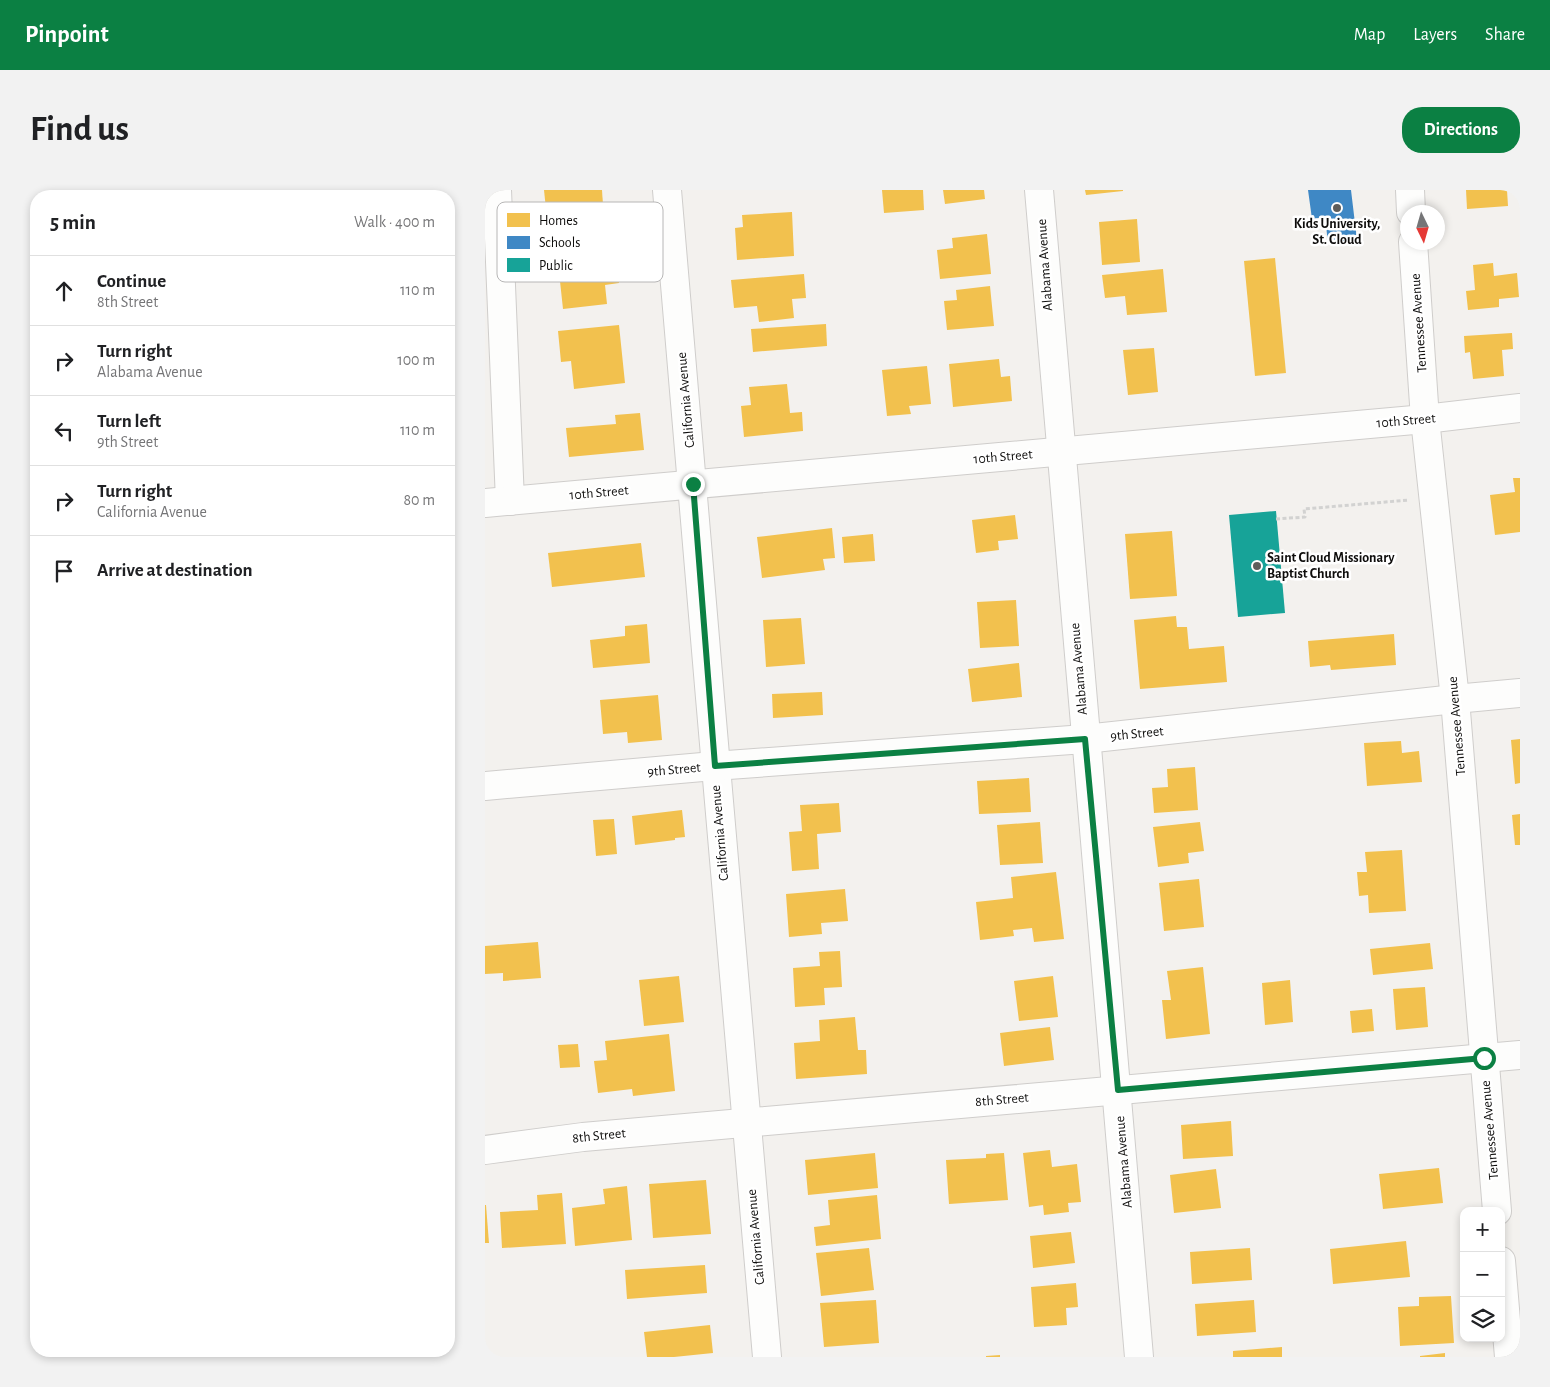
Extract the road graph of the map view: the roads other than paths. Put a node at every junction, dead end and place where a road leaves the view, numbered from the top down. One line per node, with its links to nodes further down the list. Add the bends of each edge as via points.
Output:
1 (497, 190): 11 (street)
2 (667, 190): 10 (street, California Avenue)
3 (1039, 190): 9 (street, Alabama Avenue)
4 (1410, 190): 5 (street)
5 (1411, 205)
6 (1414, 250): 8 (street, Tennessee Avenue)
7 (1520, 408): 8 (street, 10th Street)
8 (1425, 420): 9 (street, 10th Street); 13 (street, Tennessee Avenue)
9 (1060, 452): 10 (street, 10th Street); 14 (street, Alabama Avenue)
10 (693, 484): 11 (street, 10th Street); 15 (street, California Avenue)
11 (497, 502)
12 (1520, 693): 13 (street, 9th Street)
13 (1455, 699): 14 (street, 9th Street); 18 (street, Tennessee Avenue)
14 (1085, 739): 15 (street, 9th Street); 19 (street, Alabama Avenue)
15 (715, 766): 16 (street, 9th Street); 20 (street, California Avenue)
16 (485, 786)
17 (1520, 1055): 18 (street, 8th Street)
18 (1484, 1058): 19 (street, 8th Street); 22 (street, Tennessee Avenue)
19 (1118, 1090): 20 (street, 8th Street); 25 (street, Alabama Avenue)
20 (745, 1123): 21 (street, 8th Street, via 583,1137); 24 (street, California Avenue)
21 (485, 1150)
22 (1497, 1207)
23 (1504, 1297): 26 (street)
24 (767, 1357)
25 (1139, 1357)
26 (1509, 1357)

